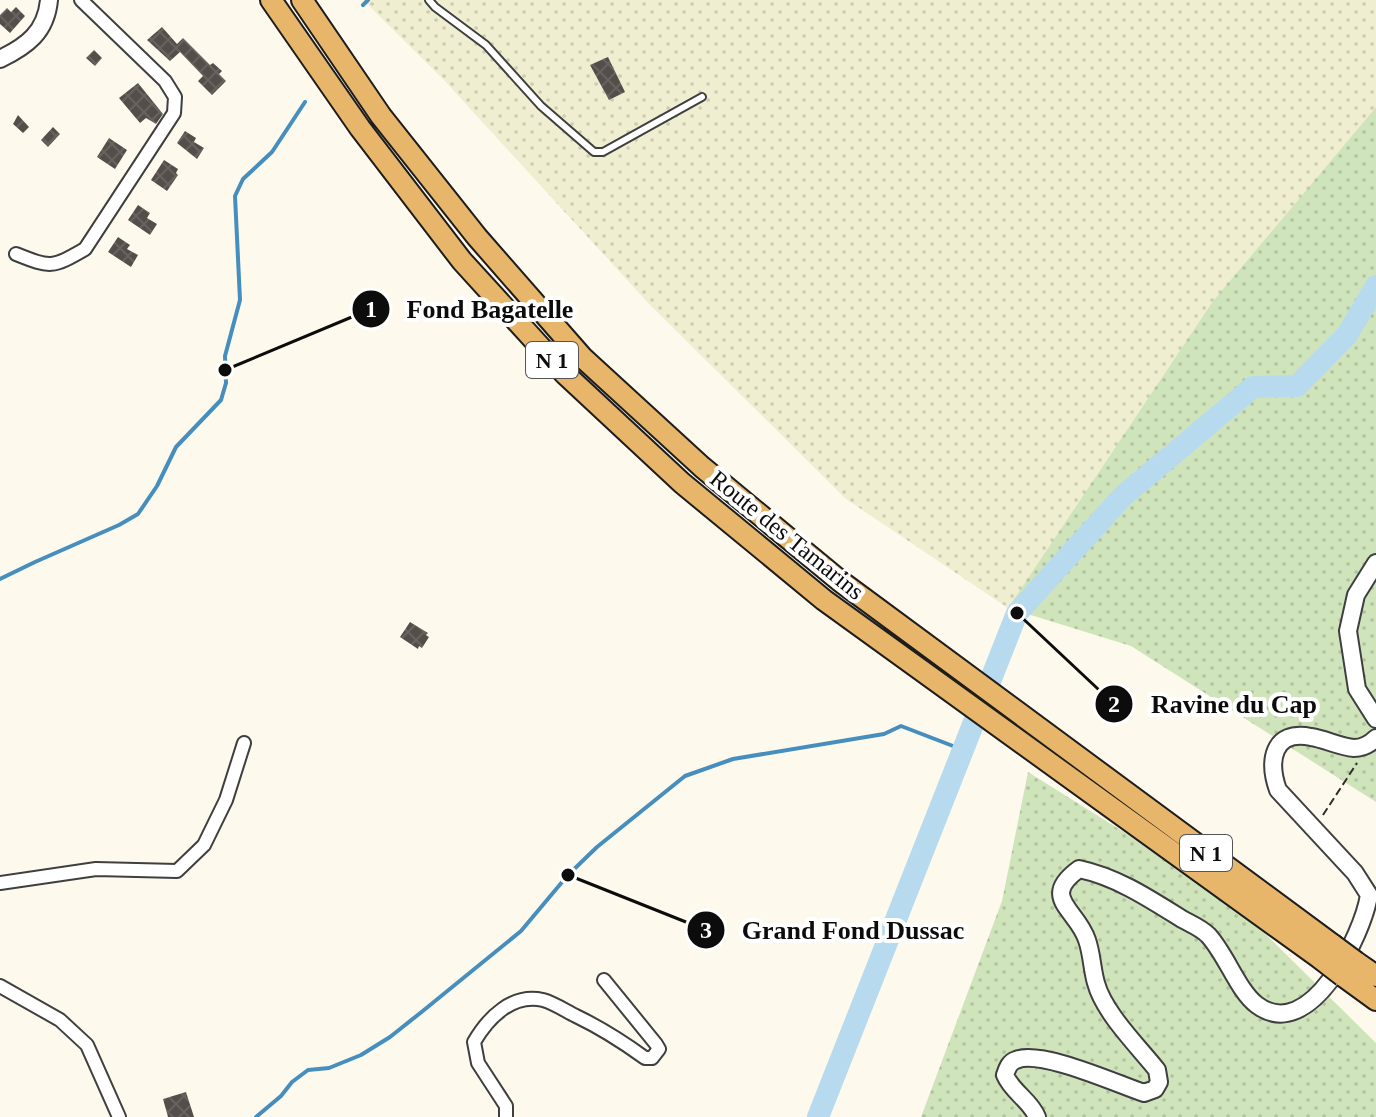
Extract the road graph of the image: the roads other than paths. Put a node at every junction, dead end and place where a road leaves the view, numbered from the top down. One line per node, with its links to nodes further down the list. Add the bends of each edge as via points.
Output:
1 (49, 0): 6 (street, via 38,34)
2 (81, 0): 8 (street, via 165,81 175,97 174,113 85,249 46,266)
3 (271, 0): 13 (highway, Route des Tamarins / N 1, via 462,261 565,374 785,570)
4 (302, 0): 13 (highway, Route des Tamarins / N 1, via 381,116 582,357 788,540)
5 (429, 0): 7 (lane, via 486,45 541,106 594,152 603,152)
6 (0, 59)
7 (702, 97)
8 (16, 254)
9 (1376, 563): 10 (street, via 1356,595 1348,631 1357,689)
10 (1376, 719)
11 (1372, 742): 15 (street, via 1354,748 1289,737 1277,746 1272,761 1278,790)
12 (244, 743): 14 (street, via 226,800 204,845 177,871 96,869)
13 (1074, 769): 16 (highway, Route des Tamarins / N 1, bridge)
14 (0, 883)
15 (1373, 895): 23 (street, via 1355,941 1328,981 1305,1008 1288,1013 1257,1005 1207,933 1147,897 1079,869 1065,879 1062,903 1088,942 1104,1002 1157,1070 1159,1082 1144,1093 1070,1066 1016,1059 1005,1075)
16 (1350, 969): 17 (highway, Route des Tamarins / N 1); 20 (highway, Route des Tamarins / N 1)
17 (1376, 976)
18 (604, 980): 22 (street, via 656,1044 656,1055 645,1058 609,1032 544,1001 526,999 503,1007 474,1042 478,1063 506,1106)
19 (0, 986): 21 (street, via 60,1020 87,1045)
20 (1376, 1000)
21 (119, 1117)
22 (506, 1117)
23 (1037, 1117)

